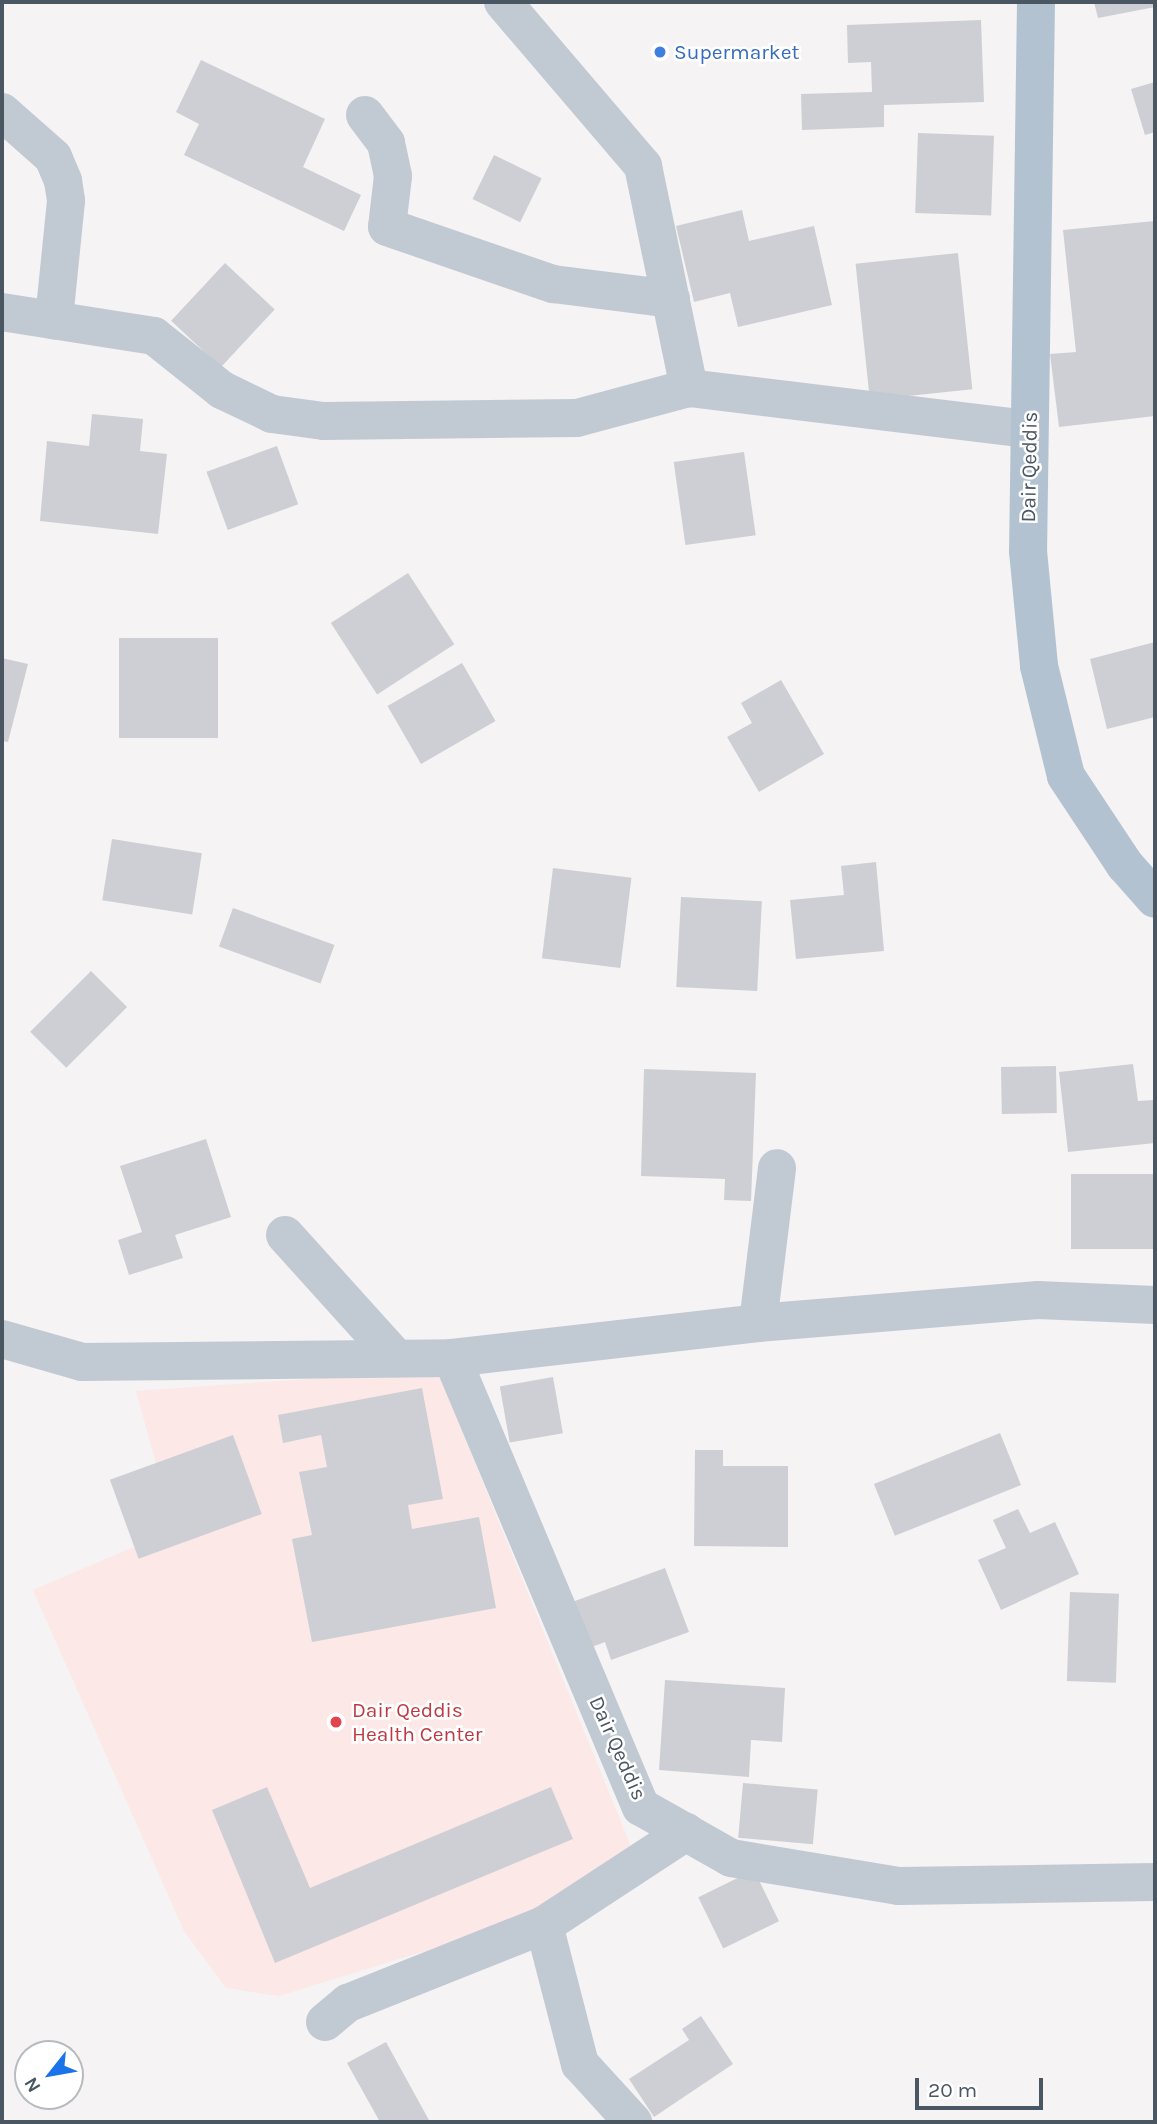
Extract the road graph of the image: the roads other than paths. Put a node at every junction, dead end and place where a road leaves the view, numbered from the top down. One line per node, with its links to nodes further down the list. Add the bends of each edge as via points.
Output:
1 (503, 2): 5 (street, via 643,166)
2 (1036, 2): 9 (main road, Dair Qeddis)
3 (2, 112): 7 (street, via 53,157 63,181 66,201)
4 (365, 115): 5 (street, via 386,143 393,176 387,227 553,284)
5 (671, 299): 8 (street)
6 (2, 312): 7 (street)
7 (54, 320): 8 (street, via 154,336 222,390 272,414 324,421 577,418)
8 (689, 388): 9 (street)
9 (1029, 429): 10 (main road, Dair Qeddis, via 1028,551 1038,666 1066,776 1125,865)
10 (1155, 899)
11 (777, 1168): 14 (street)
12 (285, 1235): 16 (street)
13 (1155, 1305): 14 (street, via 1038,1300)
14 (758, 1323): 17 (street)
15 (2, 1339): 16 (street, via 82,1362)
16 (396, 1358): 17 (street)
17 (452, 1358): 18 (street, Dair Qeddis, via 641,1807)
18 (686, 1832): 19 (street, Dair Qeddis, via 731,1858 899,1886); 20 (street)
19 (1155, 1882)
20 (544, 1925): 21 (street, via 348,2003); 22 (street, via 580,2064)
21 (325, 2022)
22 (633, 2122)

